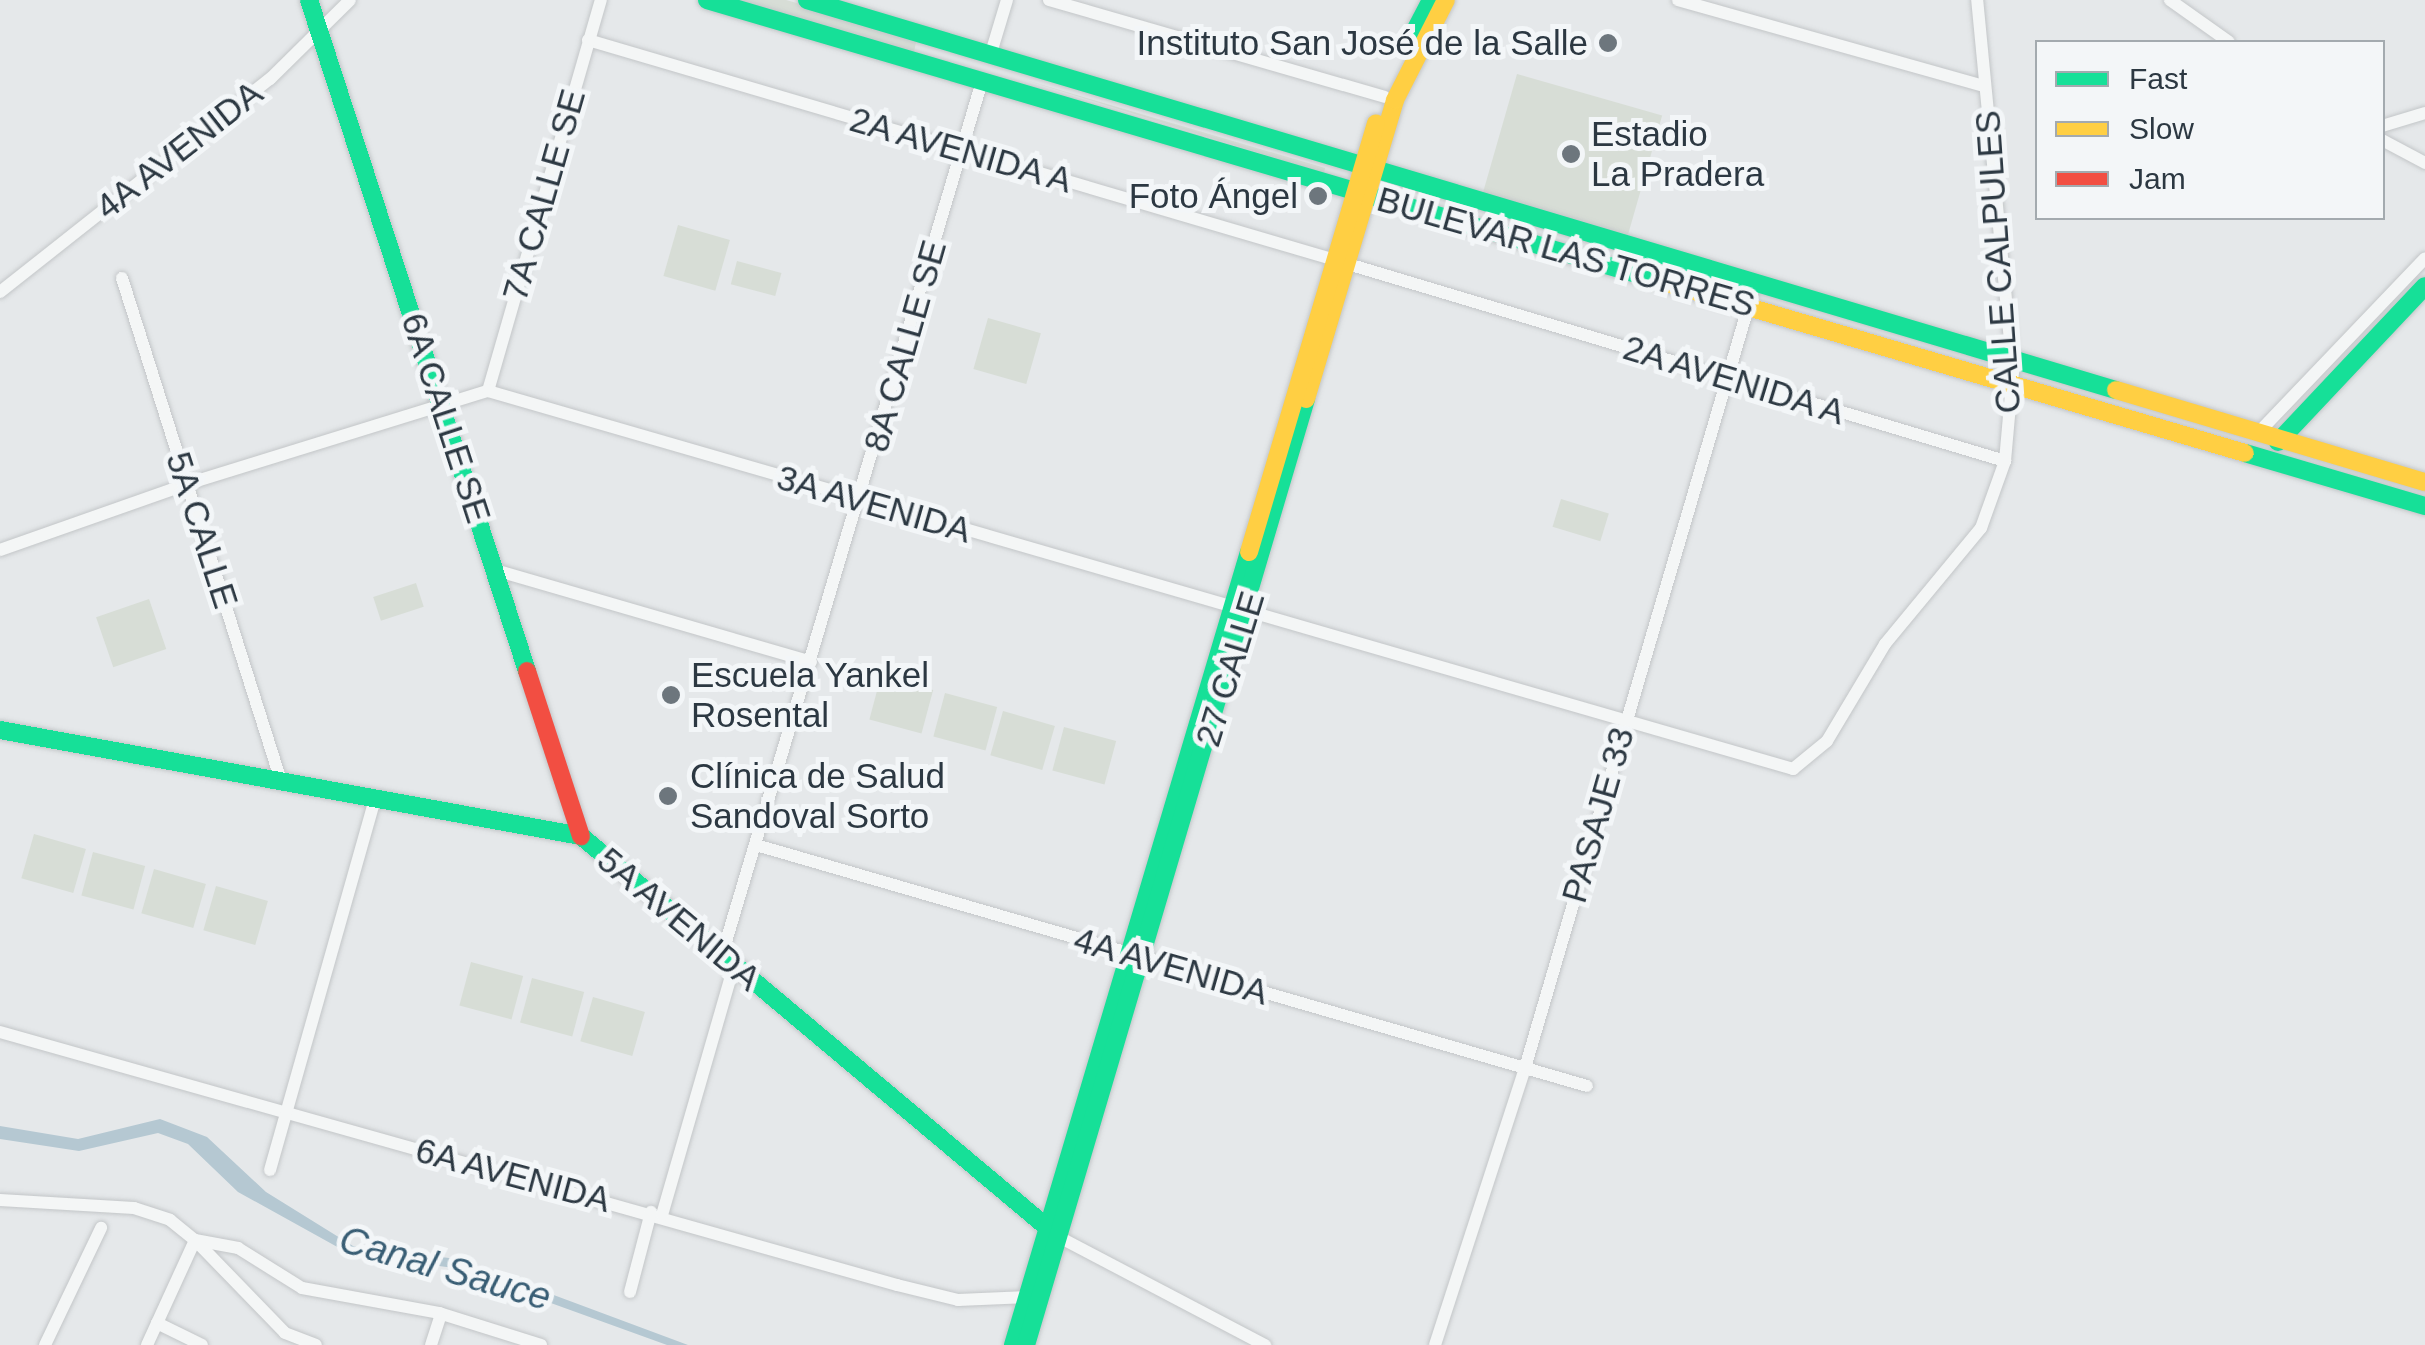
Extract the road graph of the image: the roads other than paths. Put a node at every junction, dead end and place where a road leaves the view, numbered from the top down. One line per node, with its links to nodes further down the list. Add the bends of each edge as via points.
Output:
1 (310, 0): 13 (street, 6A CALLE SE)
2 (350, 0): 13 (street, 4A AVENIDA)
3 (601, 0): 14 (street, 7A CALLE SE)
4 (707, 0): 17 (street, BULEVAR LAS TORRES)
5 (807, 0): 16 (street, BULEVAR LAS TORRES)
6 (1007, 0): 16 (street)
7 (1049, 0): 19 (street)
8 (1431, 0): 19 (street, 27 CALLE)
9 (1446, 0): 25 (street, 27 CALLE)
10 (1678, 0): 18 (street)
11 (1977, 0): 18 (street, CALLE CALPULES)
12 (2170, 0): 15 (street)
13 (319, 32): 32 (street, 4A AVENIDA, via 270,79); 39 (street, 6A CALLE SE)
14 (588, 40): 23 (street, 2A AVENIDA A); 38 (street, 7A CALLE SE)
15 (2226, 40)
16 (991, 53): 25 (street, BULEVAR LAS TORRES)
17 (982, 81): 23 (street, 8A CALLE SE); 26 (street, BULEVAR LAS TORRES)
18 (1984, 86): 34 (street, CALLE CALPULES)
19 (1384, 97): 25 (street, 27 CALLE)
20 (2425, 113): 21 (street)
21 (2385, 125)
22 (2385, 142): 24 (street)
23 (964, 151): 28 (street, 2A AVENIDA A); 47 (street, 8A CALLE SE)
24 (2425, 162)
25 (1362, 168): 26 (street, 27 CALLE); 30 (street, BULEVAR LAS TORRES)
26 (1362, 194): 28 (street, 27 CALLE); 33 (street, BULEVAR LAS TORRES)
27 (2425, 258): 41 (street)
28 (1341, 262): 35 (street, 2A AVENIDA A); 51 (street, 27 CALLE)
29 (122, 278): 46 (street, 5A CALLE)
30 (1755, 284): 33 (street, PASAJE 33); 34 (street, BULEVAR LAS TORRES)
31 (2425, 286): 42 (street)
32 (0, 292)
33 (1748, 304): 35 (street, PASAJE 33); 36 (street, BULEVAR LAS TORRES)
34 (2010, 359): 36 (street, CALLE CALPULES); 37 (street, BULEVAR LAS TORRES)
35 (1726, 378): 44 (street, 2A AVENIDA A); 53 (street, PASAJE 33)
36 (2014, 385): 40 (street, BULEVAR LAS TORRES); 44 (street, CALLE CALPULES)
37 (2116, 390): 40 (street, via 2104,400); 41 (street, BULEVAR LAS TORRES)
38 (488, 391): 39 (street); 47 (street, 3A AVENIDA)
39 (440, 403): 46 (street); 50 (street, 6A CALLE SE)
40 (2107, 411): 43 (street, BULEVAR LAS TORRES)
41 (2259, 432): 42 (street, BULEVAR LAS TORRES)
42 (2282, 438): 43 (street, via 2263,450); 45 (street, BULEVAR LAS TORRES)
43 (2215, 444): 48 (street, BULEVAR LAS TORRES)
44 (2005, 461): 55 (street, CALLE CALPULES, via 1981,528 1885,644 1813,758 1782,770)
45 (2425, 482)
46 (187, 484): 49 (street); 56 (street, 5A CALLE)
47 (860, 500): 51 (street, 3A AVENIDA); 52 (street, 8A CALLE SE)
48 (2425, 506)
49 (0, 550)
50 (495, 570): 52 (street); 58 (street, 6A CALLE SE)
51 (1240, 611): 53 (street, 3A AVENIDA); 60 (street, 27 CALLE)
52 (811, 662): 59 (street, 8A CALLE SE)
53 (1624, 724): 55 (street, 3A AVENIDA); 63 (street, PASAJE 33)
54 (0, 730): 56 (street, 5A AVENIDA)
55 (1752, 762)
56 (281, 782): 57 (street, 5A AVENIDA)
57 (376, 798): 58 (street, 5A AVENIDA); 65 (street)
58 (581, 836): 61 (street, 5A AVENIDA)
59 (756, 845): 60 (street, 4A AVENIDA); 61 (street, 8A CALLE SE)
60 (1136, 956): 63 (street, 4A AVENIDA); 70 (street, 27 CALLE)
61 (728, 961): 68 (street, 8A CALLE SE); 70 (street, 5A AVENIDA)
62 (0, 1032): 65 (street, 6A AVENIDA)
63 (1525, 1068): 64 (street, 4A AVENIDA); 85 (street, PASAJE 33)
64 (1587, 1086)
65 (286, 1112): 66 (street); 68 (street, 6A AVENIDA)
66 (270, 1170)
67 (0, 1200): 71 (street, via 134,1208 170,1220)
68 (657, 1214): 72 (street, 8A CALLE SE); 73 (street, 6A AVENIDA, via 958,1300)
69 (101, 1228): 76 (street)
70 (1052, 1232): 73 (street, 27 CALLE); 83 (street, 27 CALLE); 84 (street, 5A AVENIDA)
71 (195, 1240): 74 (street, via 238,1248 302,1288); 75 (street); 79 (street, via 285,1333)
72 (630, 1292)
73 (1028, 1297): 82 (street, 27 CALLE)
74 (441, 1314): 80 (street); 81 (street)
75 (157, 1323): 77 (street); 78 (street)
76 (45, 1345)
77 (146, 1345)
78 (202, 1345)
79 (316, 1345)
80 (431, 1345)
81 (541, 1345)
82 (1013, 1345)
83 (1026, 1345)
84 (1265, 1345)
85 (1435, 1345)

